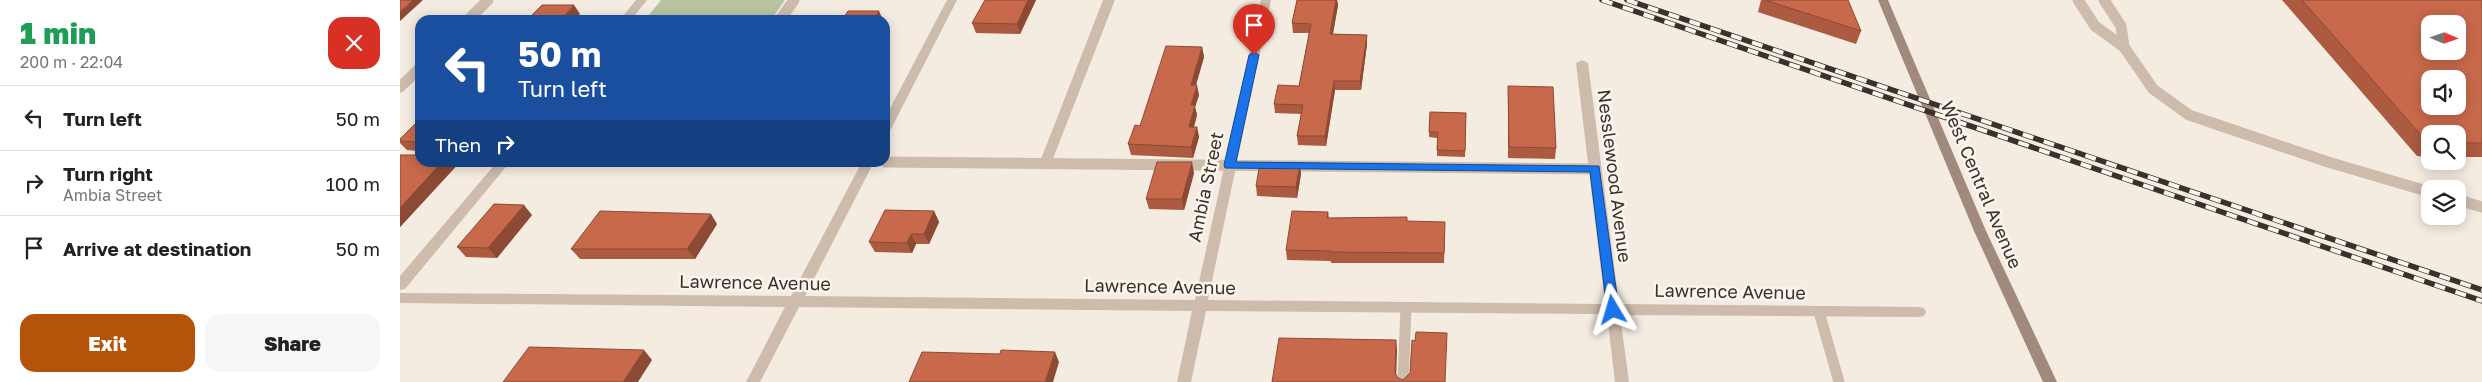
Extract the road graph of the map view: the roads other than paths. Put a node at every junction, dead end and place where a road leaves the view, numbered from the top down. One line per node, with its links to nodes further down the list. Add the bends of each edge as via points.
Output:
1 (488, 0): 10 (lane)
2 (642, 0): 11 (street)
3 (794, 0): 12 (lane)
4 (952, 0): 17 (street)
5 (1108, 0): 19 (lane)
6 (1266, 0): 20 (street, Ambia Street)
7 (1883, 0): 40 (main road, West Central Avenue, via 1980,231)
8 (2078, 0): 13 (lane, via 2095,26)
9 (2104, 0): 13 (lane, via 2121,26)
10 (473, 15)
11 (629, 15)
12 (784, 15)
13 (2124, 47): 24 (lane, via 2153,89 2189,115)
14 (1582, 64): 23 (street, Nesslewood Avenue)
15 (415, 73): 16 (lane)
16 (400, 87)
17 (890, 119)
18 (890, 162): 19 (lane)
19 (1045, 164): 20 (lane)
20 (1229, 165): 23 (lane); 30 (street, Ambia Street)
21 (500, 167): 27 (street)
22 (865, 167): 29 (street)
23 (1595, 168): 32 (street, Nesslewood Avenue)
24 (2421, 189)
25 (2466, 202): 26 (lane)
26 (2482, 207)
27 (400, 285)
28 (400, 298): 29 (street, Lawrence Avenue)
29 (793, 303): 30 (street, Lawrence Avenue); 35 (street)
30 (1200, 306): 31 (street, Lawrence Avenue); 36 (street, Ambia Street)
31 (1406, 308): 32 (street, Lawrence Avenue); 37 (lane)
32 (1613, 310): 33 (street, Lawrence Avenue); 38 (street, Nesslewood Avenue)
33 (1819, 312): 34 (street, Lawrence Avenue); 39 (lane)
34 (1919, 312)
35 (753, 382)
36 (1184, 382)
37 (1403, 382)
38 (1622, 382)
39 (1839, 382)
40 (2050, 382)

